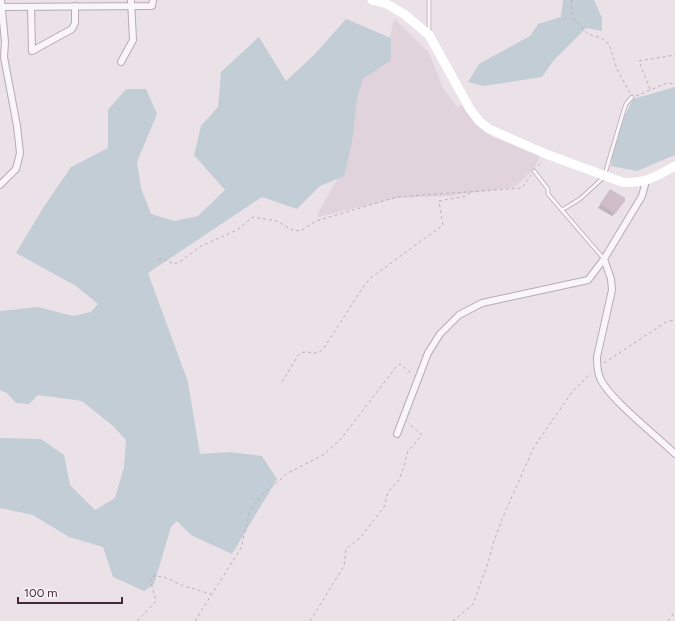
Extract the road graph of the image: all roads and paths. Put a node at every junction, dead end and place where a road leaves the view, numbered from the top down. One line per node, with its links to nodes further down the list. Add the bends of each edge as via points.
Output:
1 (154, 0): 5 (street, via 152,6)
2 (372, 0): 9 (street, via 404,14)
3 (429, 0): 9 (lane)
4 (572, 0): 14 (path, via 575,20 588,34 609,44 617,69)
5 (131, 2): 7 (street); 11 (street, via 132,40)
6 (1, 3): 8 (street); 20 (street, via 4,57 17,126 20,158 16,169)
7 (75, 6): 8 (street); 8 (street, via 75,24 72,29 32,51)
8 (31, 7)
9 (429, 35): 15 (street, via 479,121 502,136)
10 (675, 55): 13 (path, via 639,61)
11 (121, 62)
12 (675, 84): 13 (path, via 667,83)
13 (651, 90): 14 (path)
14 (632, 97): 18 (lane, via 626,104)
15 (546, 154): 17 (path); 18 (street)
16 (675, 166): 19 (street)
17 (534, 171): 21 (path, via 522,188); 22 (lane, via 548,189 548,194)
18 (604, 177): 19 (street, via 634,184); 22 (lane, via 580,199)
19 (646, 181): 24 (street, via 642,196)
20 (0, 185)
21 (470, 193): 23 (path, via 397,197 316,221 302,230 294,231 277,221 253,217 237,230 187,254 181,262 174,264); 28 (path, via 466,196 439,200 443,225 372,277 359,292 324,348 318,354 299,354)
22 (562, 210): 24 (lane)
23 (158, 259)
24 (604, 259): 26 (street, via 612,290 598,348); 27 (street, via 588,280 482,303 459,315 436,340 425,358)
25 (675, 320): 26 (path, via 666,322)
26 (597, 367): 31 (street, via 603,383 613,396); 37 (path, via 572,392 534,447 502,519 473,604)
27 (418, 378): 29 (street); 32 (path, via 400,364 341,439 323,455 288,473 262,495 250,510 241,548)
28 (282, 382)
29 (403, 419): 30 (street); 36 (path, via 422,435 408,451 404,466 398,480 388,492 384,507 360,538 346,549 344,566)
30 (397, 434)
31 (675, 454)
32 (211, 594): 34 (path, via 164,577 153,576 150,579 156,601); 35 (path)
33 (675, 612): 38 (path)
34 (137, 621)
35 (195, 621)
36 (310, 621)
37 (454, 621)
38 (668, 621)

